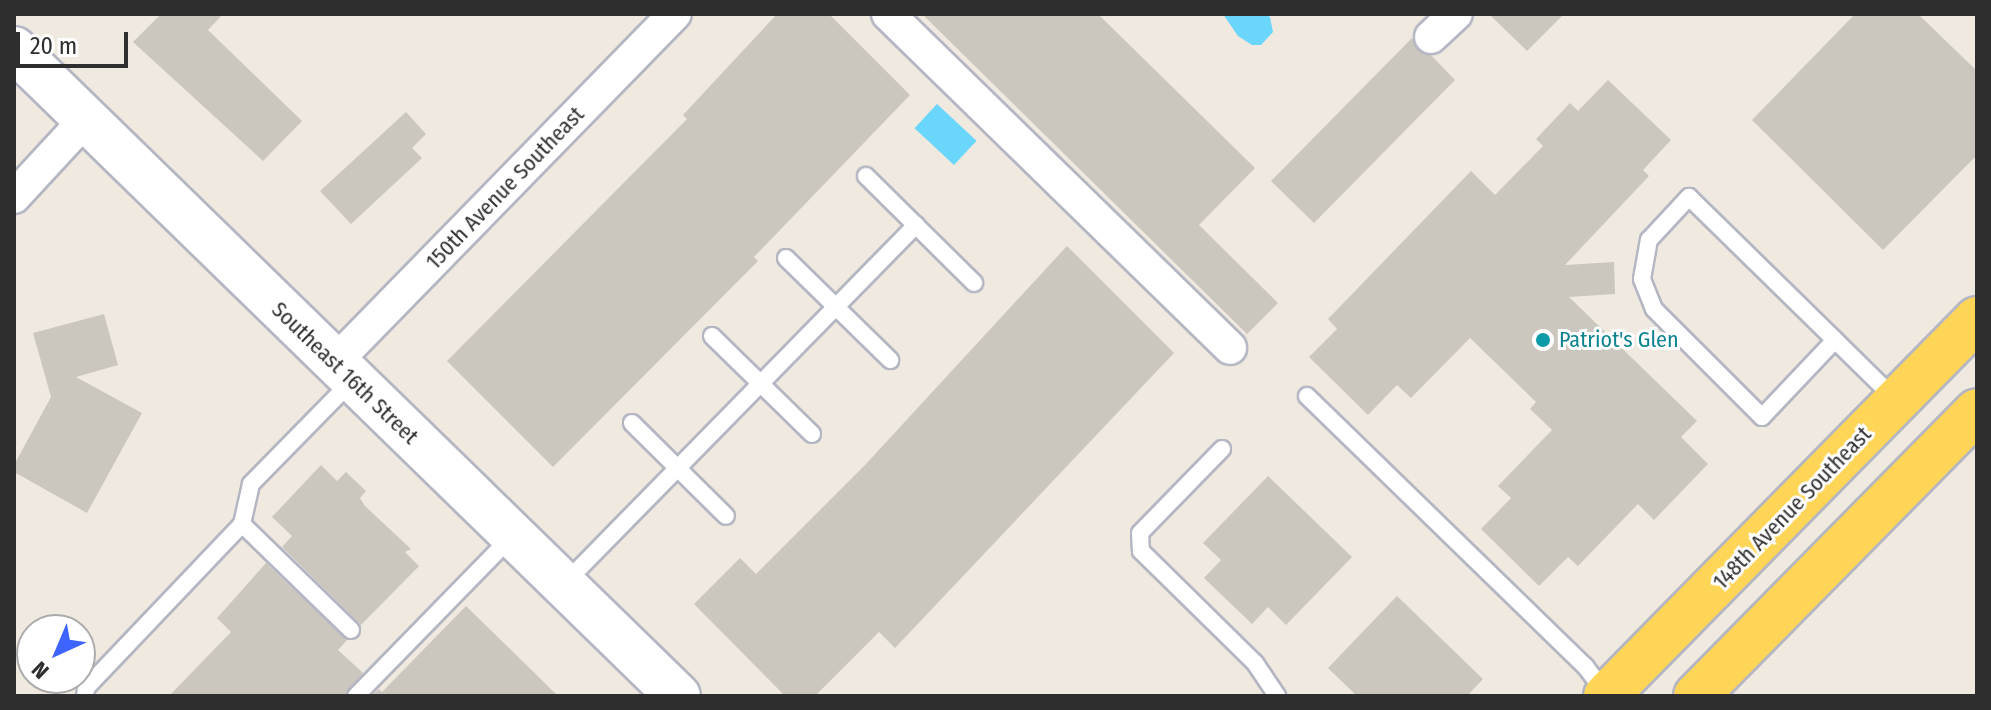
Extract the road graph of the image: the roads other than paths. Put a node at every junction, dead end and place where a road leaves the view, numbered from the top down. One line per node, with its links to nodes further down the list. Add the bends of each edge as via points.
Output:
1 (675, 14): 18 (street, 150th Avenue Southeast)
2 (888, 14): 16 (street)
3 (1456, 14): 4 (street)
4 (1431, 37)
5 (14, 49): 6 (street, Southeast 16th Street)
6 (86, 119): 8 (street); 18 (street, Southeast 16th Street)
7 (866, 176): 9 (lane)
8 (14, 197)
9 (916, 225): 11 (lane); 12 (lane)
10 (786, 258): 12 (lane)
11 (974, 283)
12 (835, 307): 17 (lane); 19 (lane)
13 (1977, 319): 21 (main road, 148th Avenue Southeast)
14 (712, 336): 19 (lane)
15 (1835, 340): 15 (lane, via 1762,417 1654,309 1642,279 1649,240 1689,197); 21 (lane)
16 (1230, 348)
17 (890, 360)
18 (344, 372): 28 (lane, via 251,484); 29 (street, Southeast 16th Street)
19 (760, 383): 24 (lane); 26 (lane)
20 (1307, 396): 36 (lane, via 1585,666)
21 (1897, 401): 36 (main road, 148th Avenue Southeast)
22 (1977, 411): 37 (main road)
23 (632, 423): 26 (lane)
24 (812, 434)
25 (1222, 449): 35 (lane, via 1140,533 1141,551 1255,663)
26 (676, 467): 27 (lane); 30 (lane)
27 (726, 516)
28 (242, 524): 31 (lane); 32 (lane, via 86,688)
29 (512, 536): 30 (street, Southeast 16th Street); 33 (lane)
30 (563, 585): 34 (street, Southeast 16th Street)
31 (351, 630)
32 (85, 696)
33 (356, 696)
34 (678, 696)
35 (1277, 696)
36 (1607, 696)
37 (1696, 696)

